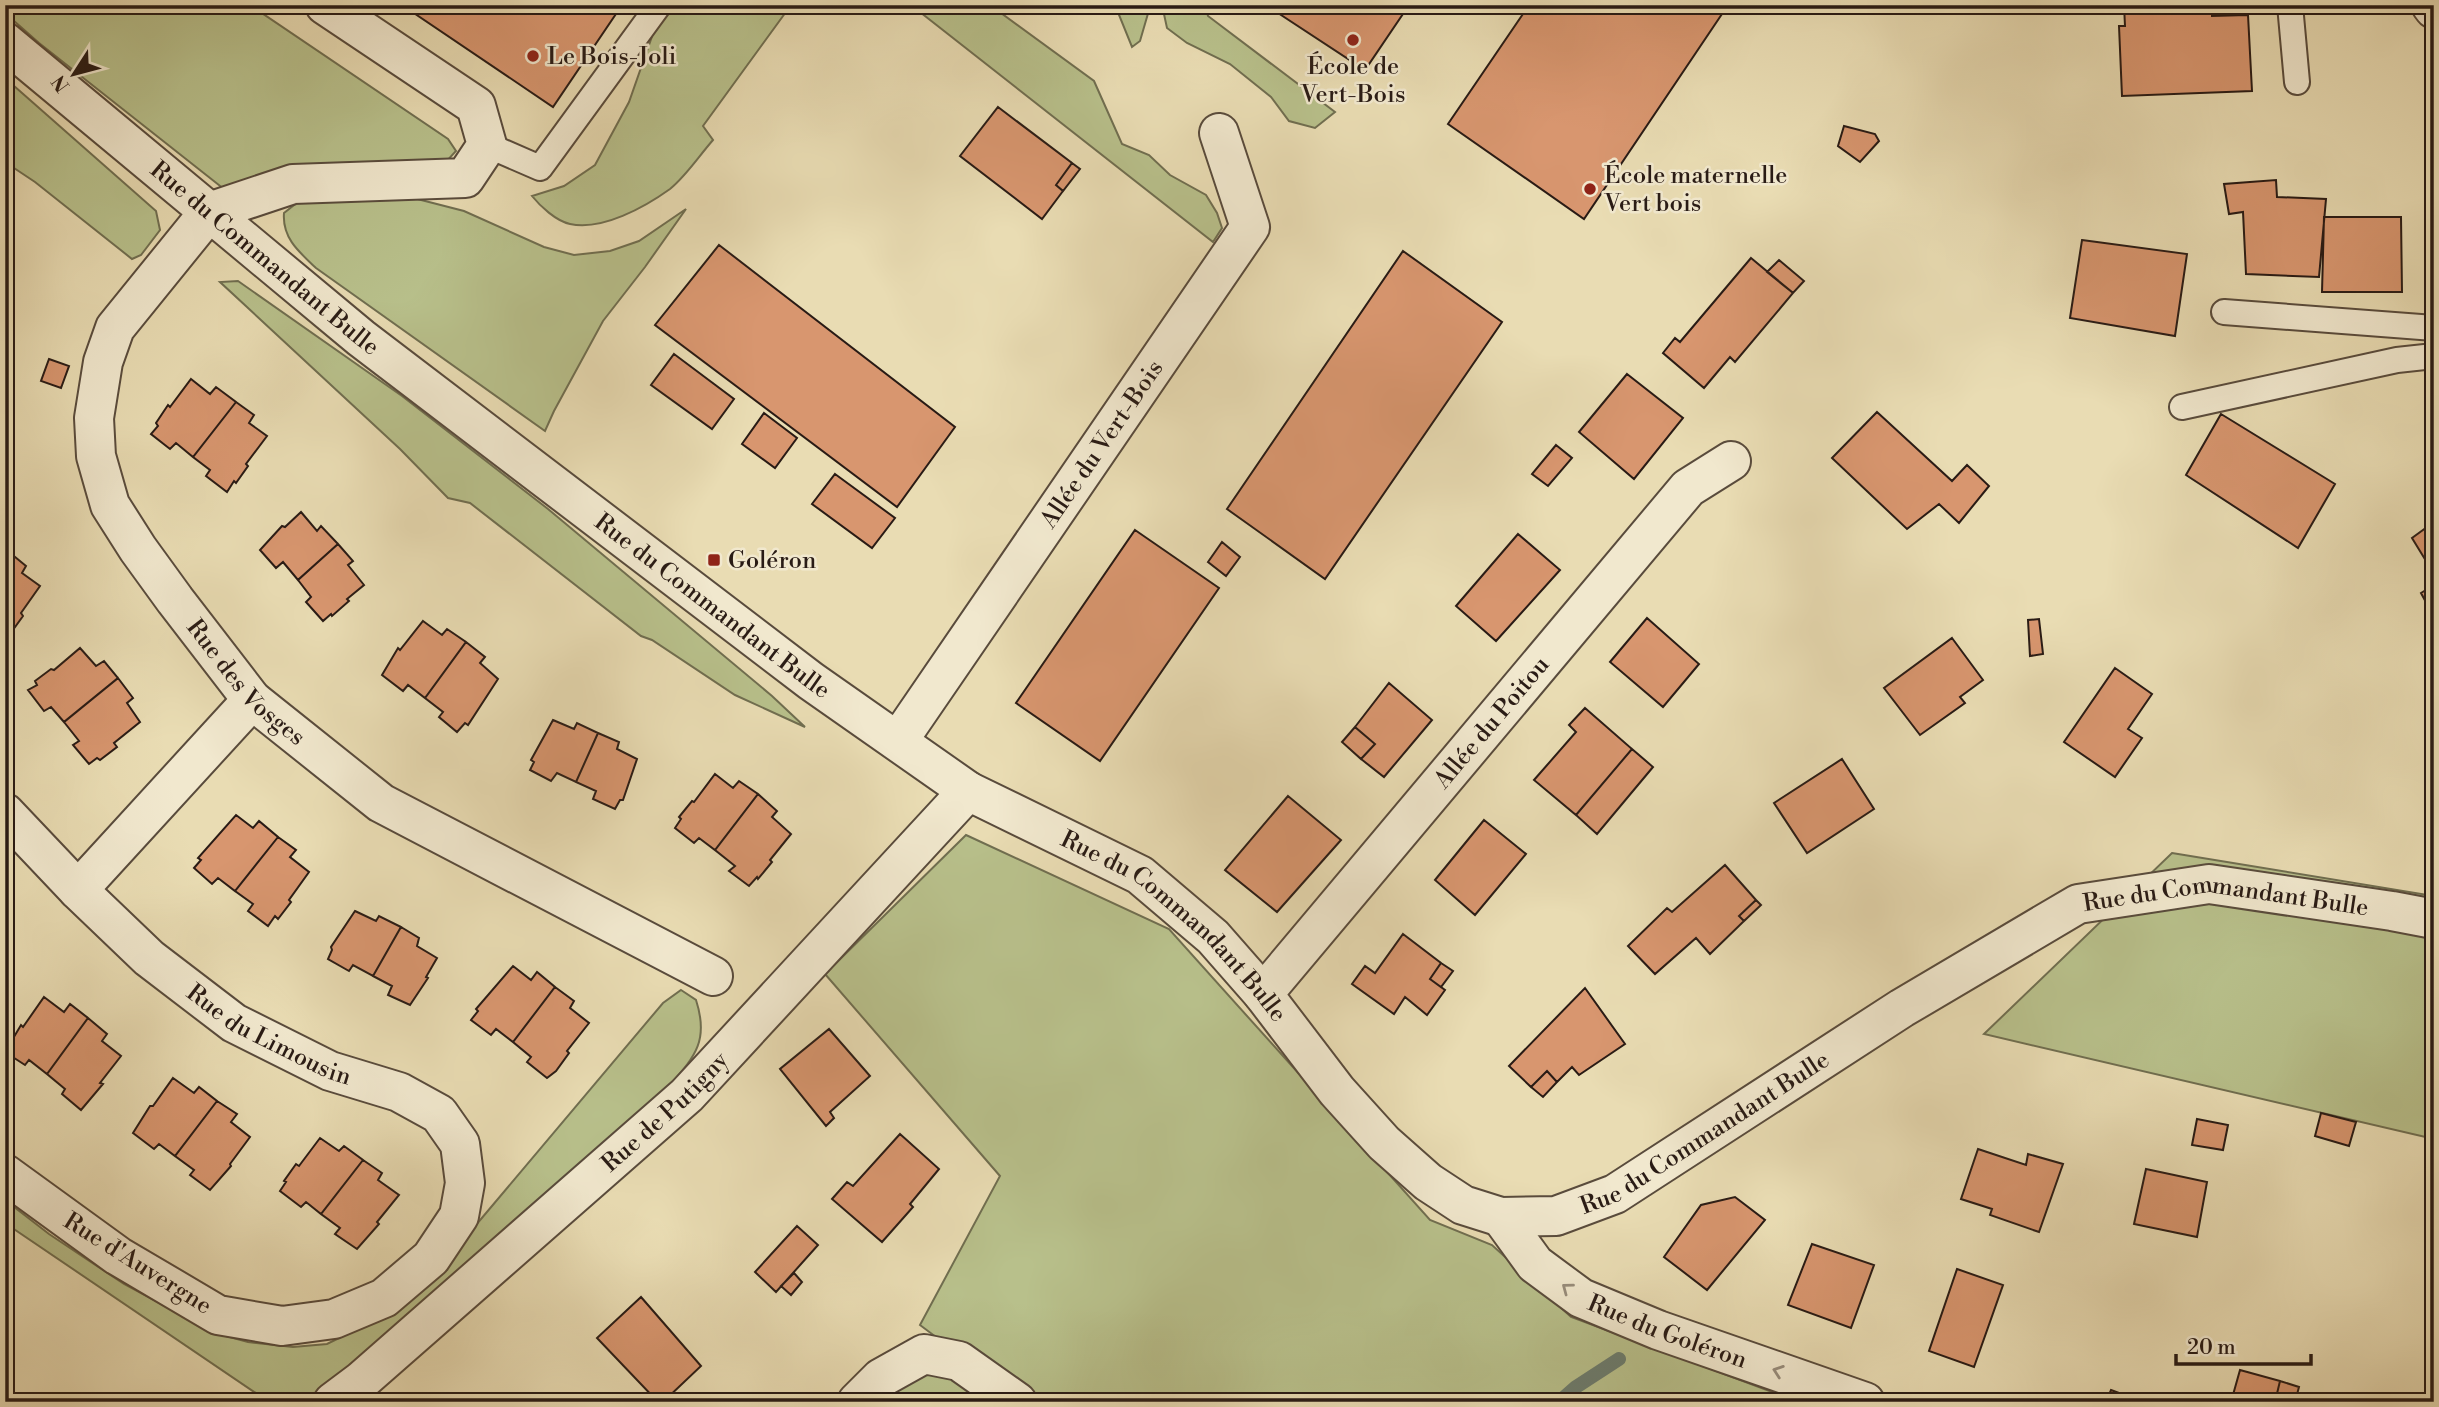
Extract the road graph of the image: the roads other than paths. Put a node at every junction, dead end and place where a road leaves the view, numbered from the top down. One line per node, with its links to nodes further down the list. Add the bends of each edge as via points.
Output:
1 (325, 5): 7 (street, via 477,106)
2 (659, 5): 7 (lane, via 540,168)
3 (2290, 5): 5 (lane)
4 (5, 42): 8 (street, Rue du Commandant Bulle)
5 (2297, 82)
6 (1219, 133): 15 (street, Allée du Vert-Bois, via 1250,227)
7 (487, 145): 8 (street, via 465,178 293,184)
8 (209, 212): 14 (street, Rue des Vosges, via 115,328 103,362 93,418 96,456 110,505 138,549); 15 (street, Rue du Commandant Bulle, via 361,338 811,681)
9 (2224, 312): 10 (lane)
10 (2434, 328)
11 (2434, 356): 12 (lane)
12 (2182, 407)
13 (1731, 461): 21 (street, Allée du Poitou, via 1688,488)
14 (252, 700): 18 (street); 20 (street, Rue des Vosges, via 381,803)
15 (898, 741): 16 (street, Rue du Commandant Bulle)
16 (968, 791): 21 (street, Rue du Commandant Bulle, via 1140,874 1213,937); 25 (street, Rue de Putigny, via 687,1095)
17 (5, 813): 18 (street, Rue du Limousin)
18 (78, 890): 24 (street, Rue du Limousin, via 149,958 234,1023 330,1071 399,1092 439,1114 460,1144 465,1183 459,1216)
19 (2434, 919): 23 (street, Rue du Commandant Bulle, via 2209,884 2078,904 1902,1008 1615,1194 1556,1216)
20 (713, 976)
21 (1263, 994): 23 (street, Rue du Commandant Bulle, via 1337,1091 1384,1143 1428,1182 1463,1205)
22 (5, 1174): 24 (street, Rue d'Auvergne, via 118,1256 218,1315 282,1325 334,1319 384,1298)
23 (1501, 1217): 28 (street, Rue du Goléron, one-way to 23, via 1658,1330 1581,1298 1535,1264)
24 (431, 1258)
25 (333, 1402)
26 (857, 1402): 27 (street, via 881,1378 924,1354 959,1361)
27 (1017, 1402)
28 (1865, 1402)

